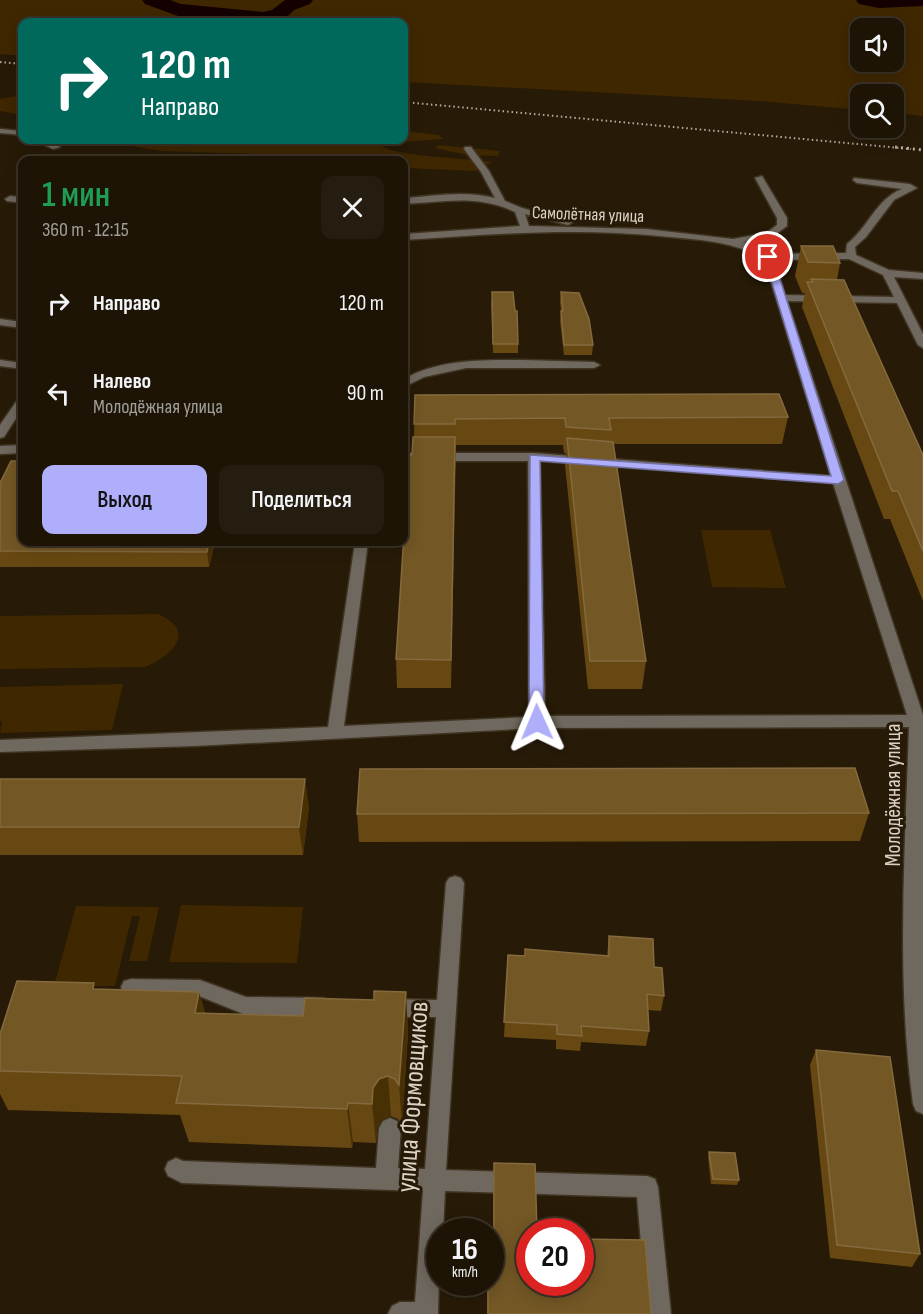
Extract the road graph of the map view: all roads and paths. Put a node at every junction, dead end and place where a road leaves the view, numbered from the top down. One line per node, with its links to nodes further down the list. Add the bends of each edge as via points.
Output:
1 (0, 131): 2 (street)
2 (18, 133)
3 (48, 144): 4 (street)
4 (56, 147)
5 (468, 149): 11 (street)
6 (759, 178): 17 (street, via 782,218 782,226 769,235)
7 (857, 180): 8 (street)
8 (918, 188): 18 (street, via 892,196 862,238 850,246)
9 (10, 199): 10 (street)
10 (18, 200)
11 (501, 200): 12 (street, via 473,196); 13 (street)
12 (408, 201)
13 (519, 210): 14 (street); 15 (street)
14 (525, 228): 15 (street, Самолётная улица); 16 (street, Самолётная улица)
15 (594, 228): 17 (street, Самолётная улица)
16 (408, 237)
17 (734, 242): 19 (street, Самолётная улица)
18 (851, 256): 19 (street); 20 (street)
19 (768, 257): 22 (street, Молодёжная улица)
20 (887, 273): 21 (street); 23 (street)
21 (923, 276)
22 (781, 298): 23 (street); 39 (street, Молодёжная улица)
23 (900, 300): 26 (street)
24 (0, 322): 25 (street)
25 (18, 324)
26 (922, 340)
27 (0, 363): 28 (street)
28 (18, 365)
29 (594, 365): 30 (street, via 444,366)
30 (408, 380)
31 (18, 408): 33 (street)
32 (0, 412): 33 (street)
33 (15, 413): 34 (street)
34 (4, 429)
35 (18, 449): 36 (street)
36 (0, 450)
37 (408, 457): 38 (street)
38 (534, 457): 39 (street); 42 (street)
39 (838, 480): 41 (street, Молодёжная улица)
40 (360, 546): 43 (street)
41 (917, 721): 42 (street); 50 (street, Молодёжная улица, via 912,930 915,1045)
42 (537, 722): 43 (street)
43 (335, 731): 44 (street)
44 (0, 746)
45 (455, 883): 49 (street, улица Формовщиков)
46 (131, 987): 47 (street, via 200,988 246,1006)
47 (337, 1007)
48 (370, 1007): 49 (street)
49 (446, 1009): 54 (street, улица Формовщиков)
50 (922, 1095)
51 (390, 1128): 53 (street)
52 (176, 1169): 53 (street)
53 (386, 1179): 54 (street)
54 (435, 1180): 56 (street, улица Формовщиков); 57 (street, via 647,1187)
55 (400, 1314): 56 (street)
56 (426, 1314)
57 (659, 1314)

